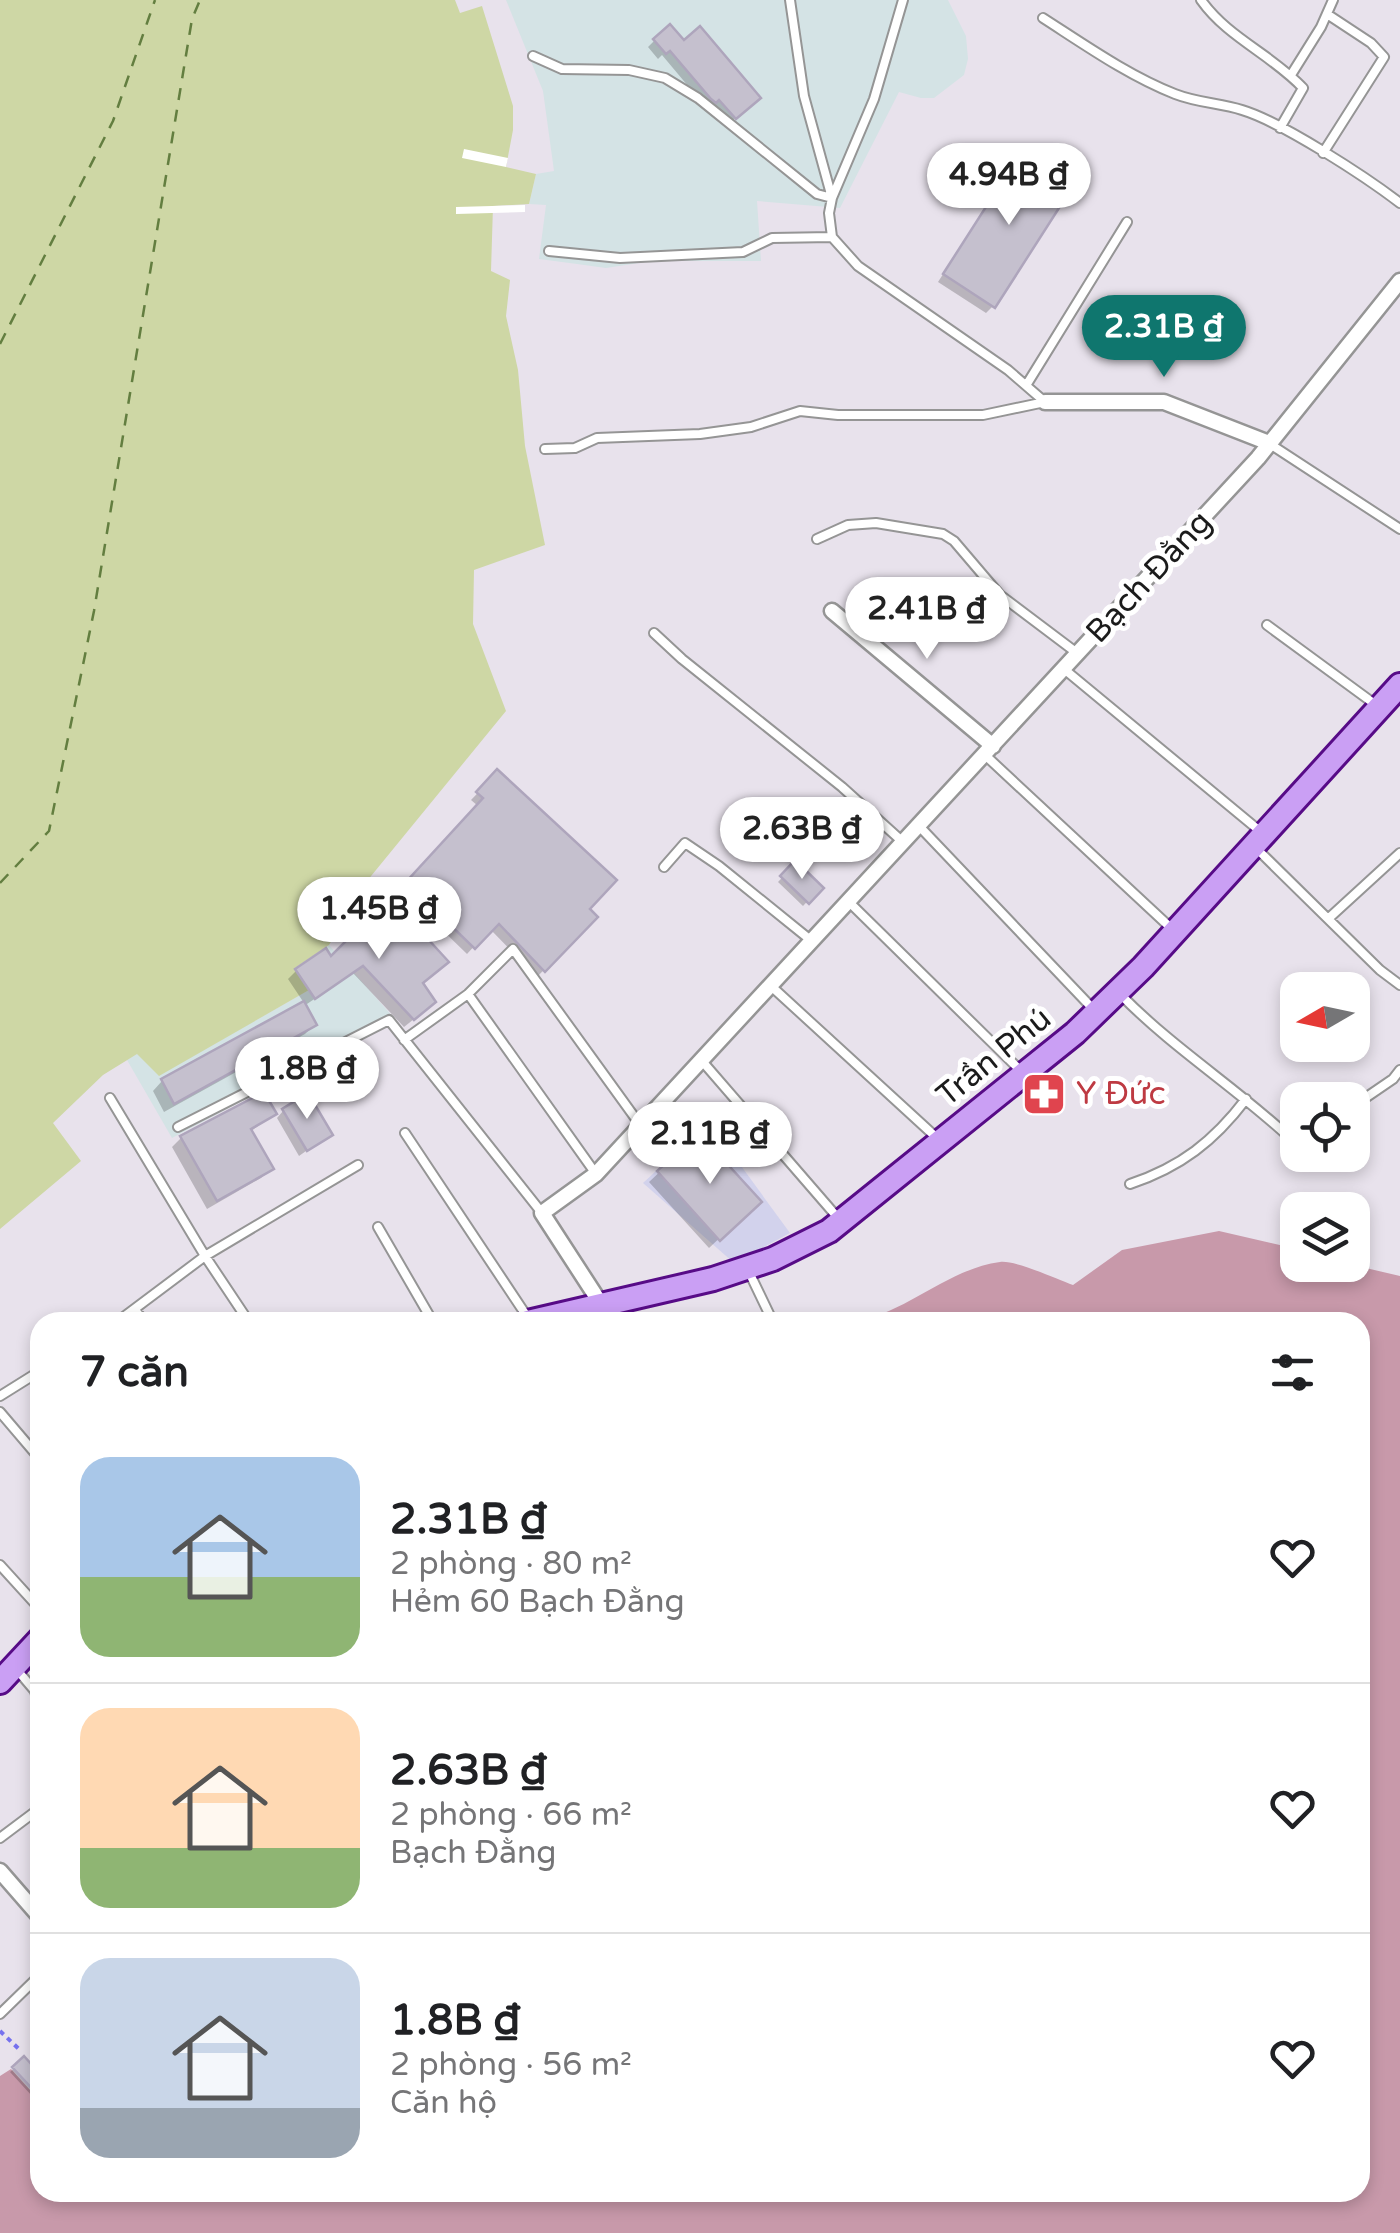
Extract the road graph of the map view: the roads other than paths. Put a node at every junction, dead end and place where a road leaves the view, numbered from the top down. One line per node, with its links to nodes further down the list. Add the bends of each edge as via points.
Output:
1 (790, 0): 11 (lane, via 804,96)
2 (903, 0): 11 (lane, via 874,99)
3 (1201, 0): 8 (lane, via 1214,19)
4 (1334, 0): 5 (lane)
5 (1327, 14): 8 (lane); 10 (lane, via 1384,57)
6 (1043, 18): 9 (lane, via 1174,94 1243,110)
7 (533, 56): 11 (lane, via 562,69 664,78 817,194)
8 (1291, 75): 9 (lane, via 1302,88)
9 (1280, 128): 10 (lane)
10 (1323, 153): 12 (lane)
11 (832, 198): 14 (lane)
12 (1400, 203)
13 (1126, 222): 17 (lane)
14 (832, 237): 15 (lane, via 772,238 744,252 620,258); 17 (lane, via 858,266)
15 (549, 251)
16 (1400, 281): 19 (street, Bạch Đằng)
17 (1027, 384): 18 (lane)
18 (1044, 402): 19 (street, via 1164,402); 20 (lane, via 983,414 800,411 751,427 597,438 575,448)
19 (1270, 444): 21 (lane); 26 (street, Bạch Đằng)
20 (545, 449)
21 (1400, 529)
22 (817, 539): 26 (lane, via 848,525 876,523 943,534 1000,595)
23 (832, 612): 30 (street)
24 (1266, 624): 29 (lane)
25 (654, 633): 33 (lane)
26 (1078, 654): 27 (street, Bạch Đằng)
27 (1064, 668): 30 (street, Bạch Đằng); 32 (lane)
28 (1400, 685): 29 (main road, Trần Phú)
29 (1380, 707): 32 (main road, Trần Phú)
30 (989, 750): 31 (street, Bạch Đằng); 38 (lane)
31 (920, 826): 33 (street, Bạch Đằng); 44 (lane)
32 (1259, 840): 37 (lane); 38 (main road, Trần Phú)
33 (904, 843): 36 (street, Bạch Đằng)
34 (1400, 853): 37 (lane)
35 (664, 867): 39 (lane, via 685,844)
36 (849, 902): 39 (street, Bạch Đằng); 48 (lane)
37 (1329, 918): 40 (lane)
38 (1176, 932): 42 (main road, Trần Phú)
39 (813, 942): 41 (street, Bạch Đằng)
40 (1400, 984)
41 (772, 986): 46 (street, Bạch Đằng); 56 (lane)
42 (1118, 992): 44 (main road, Trần Phú); 51 (lane)
43 (468, 994): 45 (lane); 52 (lane, via 514,949); 58 (lane)
44 (1096, 1012): 48 (main road, Trần Phú)
45 (404, 1040): 53 (lane, via 388,1020); 60 (lane)
46 (702, 1061): 52 (street, Bạch Đằng); 61 (lane)
47 (1400, 1070): 49 (lane)
48 (1024, 1074): 56 (main road, Trần Phú)
49 (1370, 1095)
50 (110, 1098): 63 (lane)
51 (1246, 1099): 54 (lane); 59 (lane, via 1197,1152)
52 (641, 1126): 58 (street, Bạch Đằng)
53 (178, 1128)
54 (1280, 1128)
55 (405, 1133): 70 (lane)
56 (941, 1142): 61 (main road, Trần Phú)
57 (358, 1164): 63 (lane)
58 (596, 1174): 60 (street, Bạch Đằng)
59 (1130, 1184)
60 (542, 1213): 65 (street)
61 (841, 1222): 64 (main road, Trần Phú)
62 (378, 1227): 69 (lane)
63 (205, 1256): 66 (lane); 68 (lane)
64 (747, 1268): 65 (main road, Trần Phú); 72 (lane)
65 (601, 1304): 71 (main road, Trần Phú)
66 (135, 1310): 67 (lane)
67 (132, 1312)
68 (242, 1312)
69 (426, 1312)
70 (523, 1312)
71 (580, 1312)
72 (768, 1312)
73 (30, 1377): 74 (lane)
74 (0, 1396)
75 (0, 1412): 76 (lane)
76 (30, 1447)
77 (0, 1565): 78 (lane)
78 (30, 1598)
79 (30, 1650): 80 (main road)
80 (8, 1674): 81 (lane)
81 (30, 1688)
82 (30, 1816): 83 (lane)
83 (0, 1838)
84 (0, 1871): 85 (street)
85 (30, 1906)
86 (30, 1985): 87 (lane)
87 (0, 2014)

